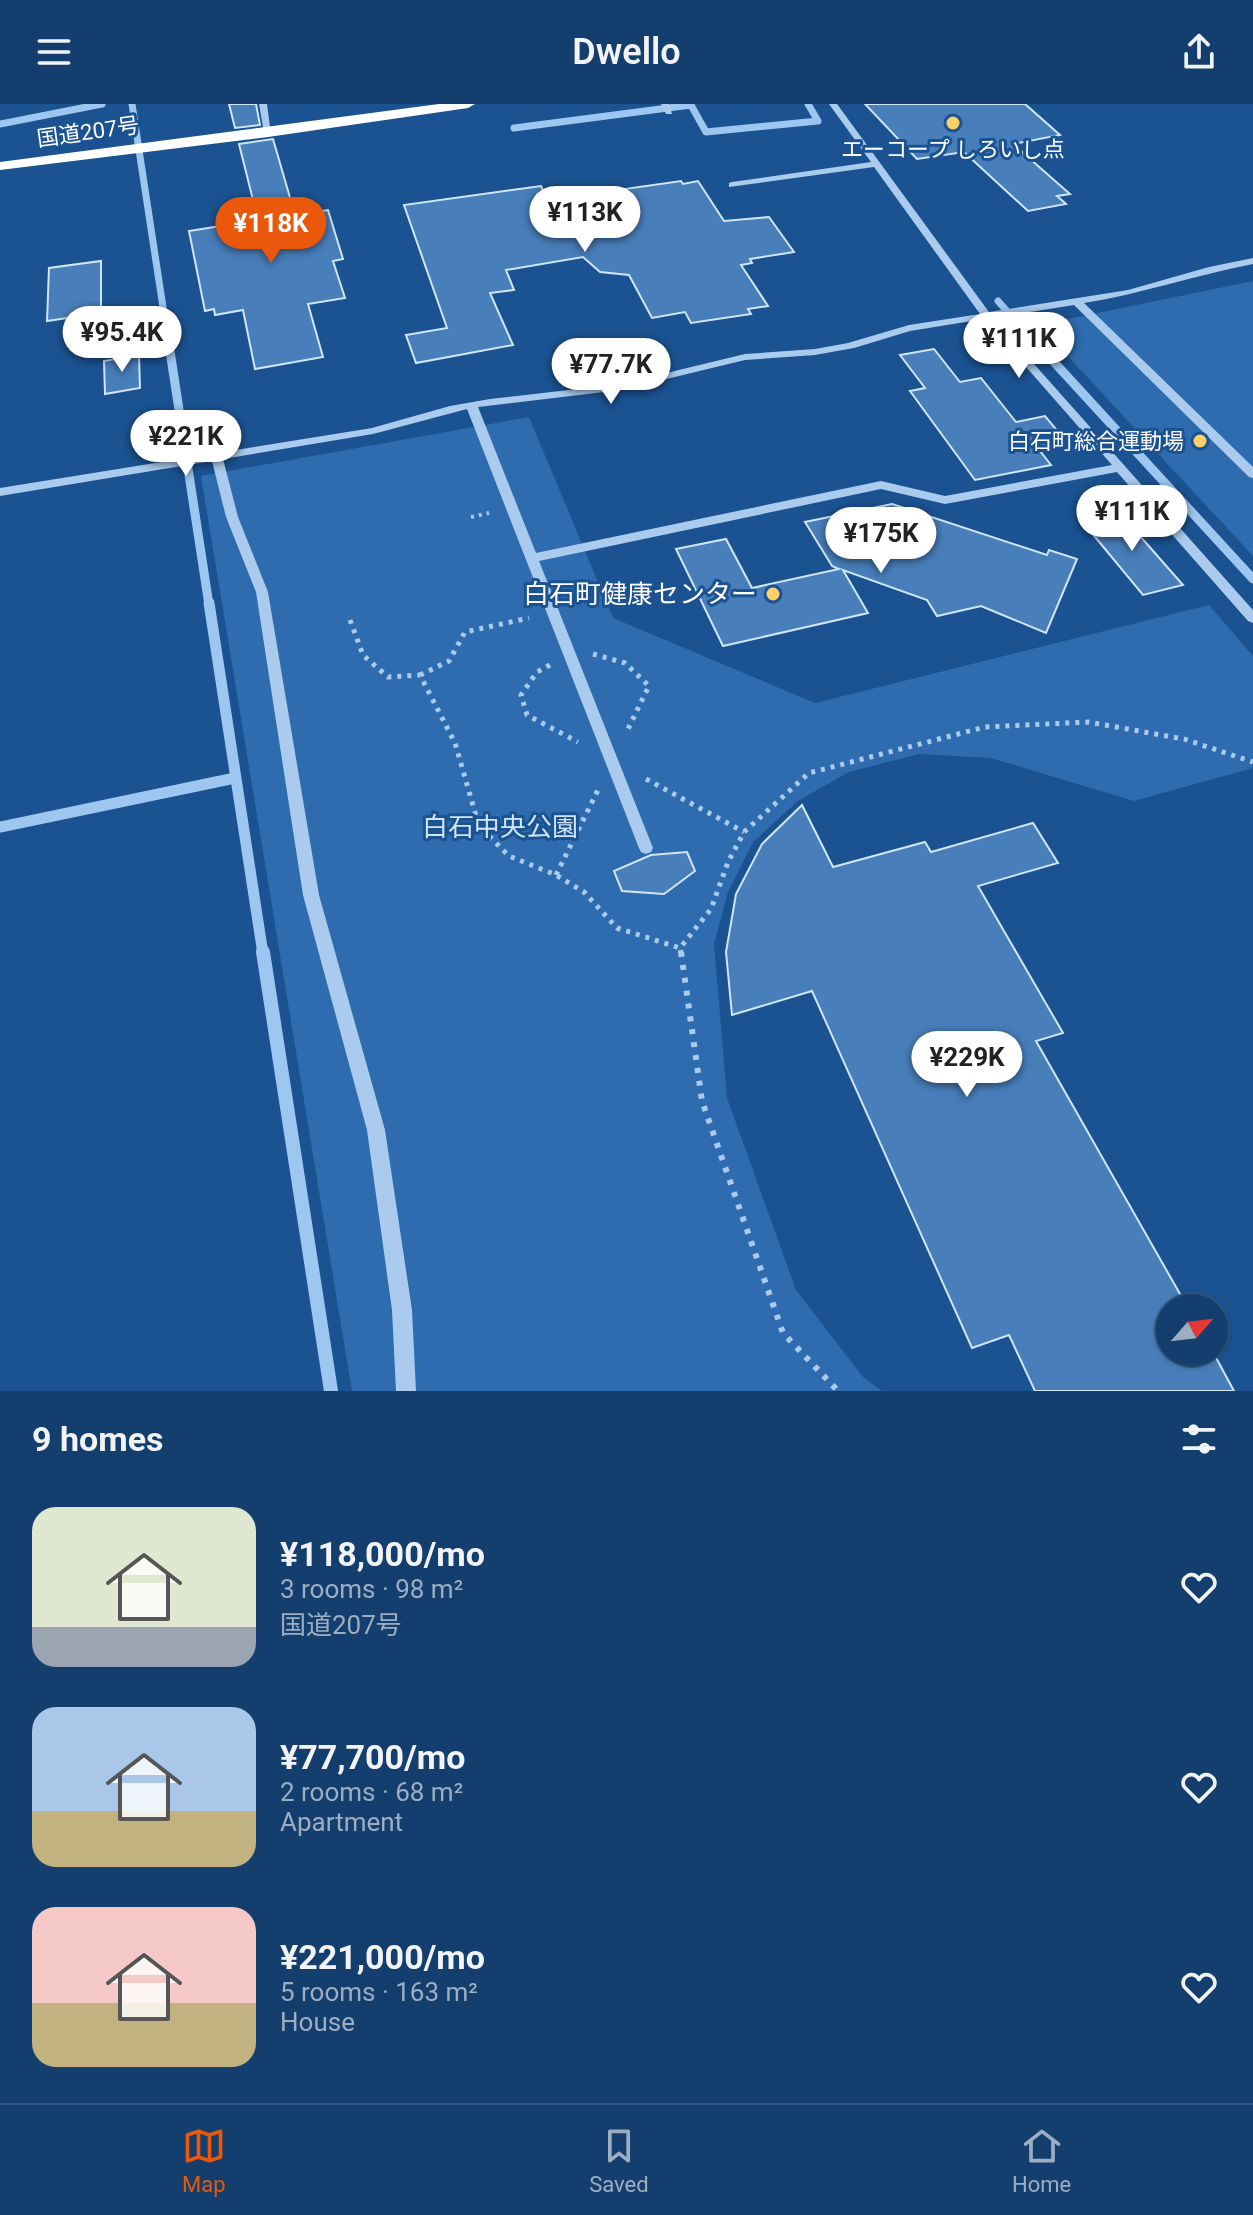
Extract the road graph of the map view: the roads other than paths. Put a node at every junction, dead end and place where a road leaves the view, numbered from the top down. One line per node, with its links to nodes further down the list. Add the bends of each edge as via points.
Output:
1 (263, 104): 4 (street)
2 (468, 104): 4 (highway, 国道207号)
3 (833, 104): 5 (street)
4 (268, 133): 6 (highway, 国道207号)
5 (877, 164): 7 (street); 10 (street)
6 (0, 166)
7 (732, 185)
8 (1253, 261): 9 (street)
9 (1078, 303): 10 (street); 14 (street)
10 (993, 317): 11 (street, via 909,328 815,352 710,363 594,391); 13 (street)
11 (472, 407): 12 (street, via 373,431); 16 (street)
12 (216, 455): 15 (street); 19 (street, via 232,517 262,592 311,895 376,1130 402,1310)
13 (1118, 468): 16 (street, via 945,500 881,485); 17 (street)
14 (1253, 474)
15 (0, 492)
16 (533, 558): 18 (street)
17 (1253, 618)
18 (646, 848)
19 (406, 1391)

